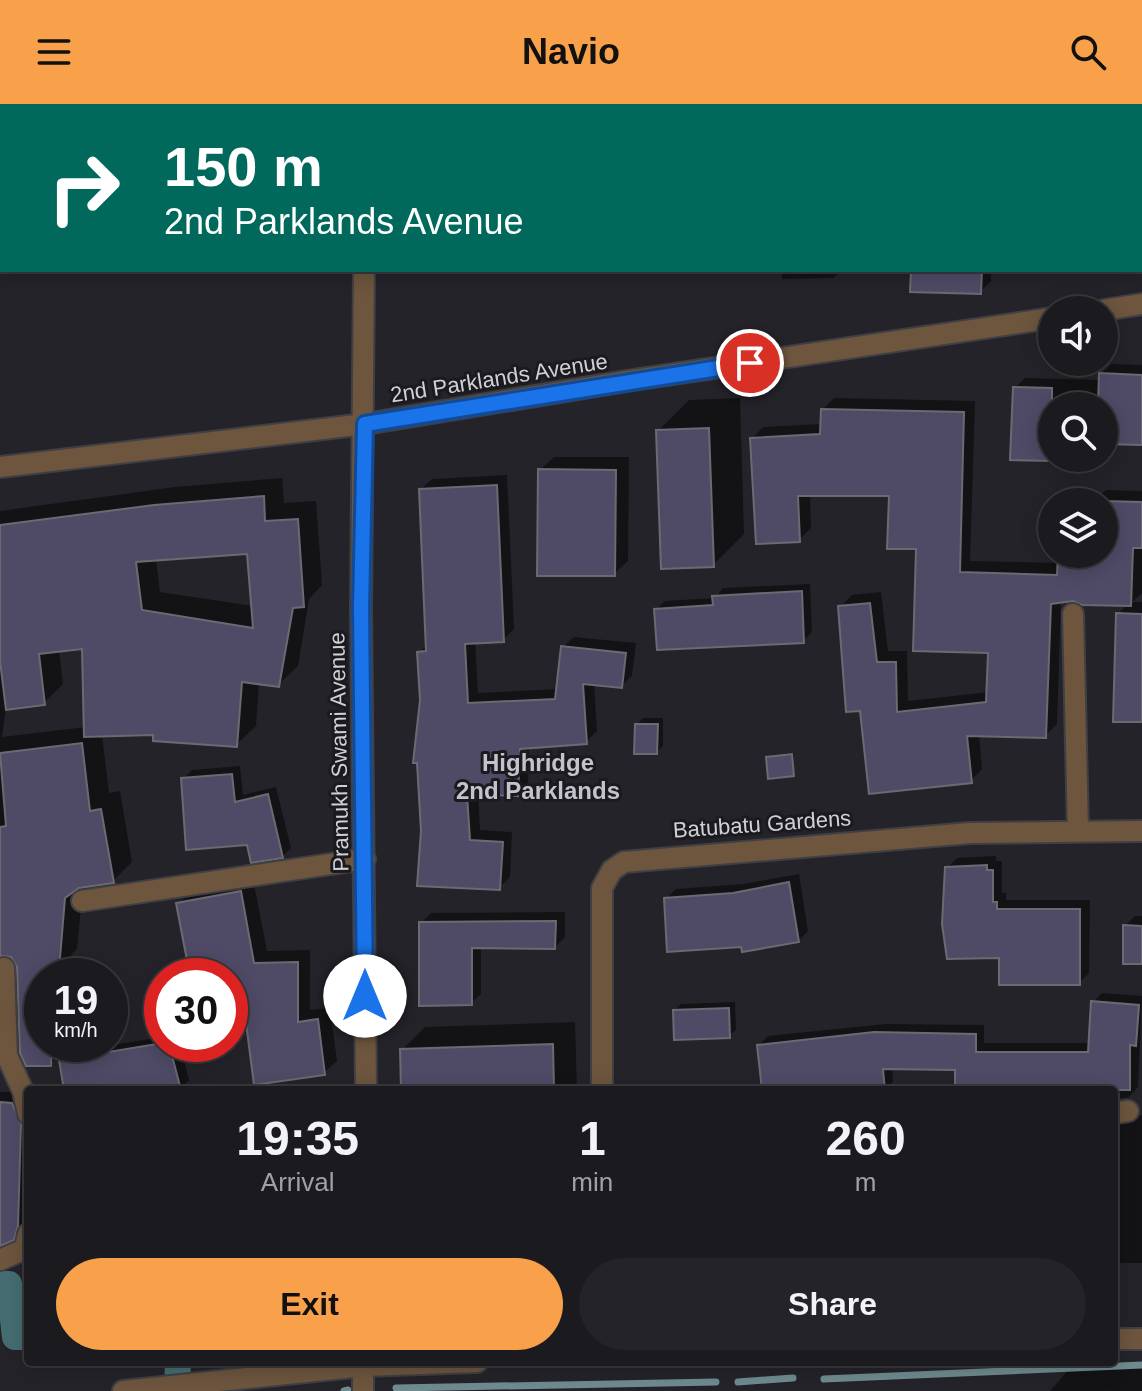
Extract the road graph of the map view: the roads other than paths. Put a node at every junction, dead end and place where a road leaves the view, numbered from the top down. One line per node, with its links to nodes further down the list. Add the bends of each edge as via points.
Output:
1 (364, 272): 5 (street, Pramukh Swami Avenue)
2 (1142, 304): 3 (street)
3 (1118, 308)
4 (1038, 320): 5 (street, 2nd Parklands Avenue)
5 (365, 424): 6 (street, 2nd Parklands Avenue); 10 (street, Pramukh Swami Avenue)
6 (0, 467)
7 (1073, 614): 8 (street)
8 (1078, 831): 9 (street, Batubatu Gardens); 14 (street, Batubatu Gardens, via 970,833 624,862 602,888)
9 (1142, 831)
10 (365, 859): 11 (street); 13 (street, Pramukh Swami Avenue)
11 (82, 901)
12 (4, 968): 16 (street, via 7,1056)
13 (366, 1086)
14 (602, 1086)
15 (0, 1091): 16 (street)
16 (23, 1091): 17 (street)
17 (24, 1096)
18 (24, 1249): 19 (street)
19 (0, 1260)
20 (1118, 1339): 21 (street)
21 (1142, 1339)
22 (345, 1366): 24 (street)
23 (363, 1366): 25 (street)
24 (123, 1391)
25 (363, 1391)

